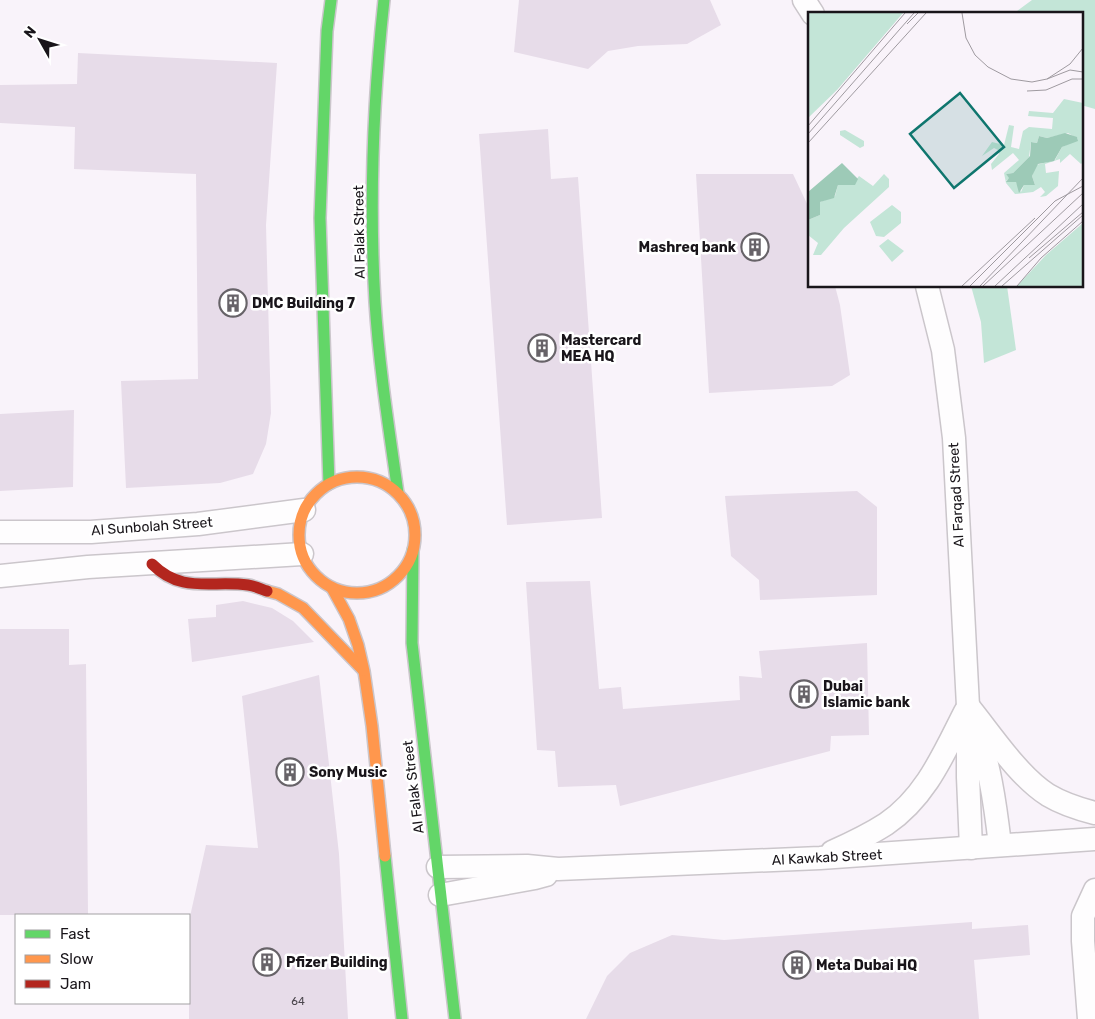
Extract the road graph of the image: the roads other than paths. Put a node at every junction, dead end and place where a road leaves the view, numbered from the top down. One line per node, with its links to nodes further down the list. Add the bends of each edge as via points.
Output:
1 (330, 0): 6 (street, via 320,218)
2 (384, 0): 7 (street, Al Falak Street, via 373,129 372,220 384,403)
3 (804, 0): 4 (street)
4 (812, 12)
5 (928, 288): 16 (street, Al Farqad Street, via 943,350 954,438)
6 (329, 484): 7 (street, via 343,478 358,477 372,479); 8 (street)
7 (398, 493): 10 (street, via 414,520)
8 (304, 510): 9 (street, Al Sunbolah Street, via 198,524 91,532); 11 (street, via 299,533)
9 (0, 532)
10 (414, 550): 14 (street, via 408,565 384,587 367,593); 22 (street, Al Falak Street, via 412,643)
11 (302, 554): 12 (street); 14 (street, via 319,580)
12 (152, 564): 13 (street); 15 (street, via 162,574 187,584 250,585 278,594 303,608)
13 (0, 576)
14 (332, 588): 15 (street, via 349,619)
15 (364, 672): 26 (street)
16 (968, 706): 17 (street, via 1030,782 1069,806); 19 (street, Al Farqad Street, via 990,774); 20 (street, Al Farqad Street); 21 (street, Al Farqad Street, via 938,765 907,807 865,837)
17 (1095, 812)
18 (1095, 839): 19 (street, Al Kawkab Street)
19 (1000, 845): 20 (street, Al Kawkab Street)
20 (971, 848): 21 (street, Al Kawkab Street)
21 (820, 858): 23 (street, Al Kawkab Street)
22 (438, 867): 23 (street, Al Kawkab Street); 25 (street, Al Falak Street)
23 (558, 869): 25 (street, Al Kawkab Street, via 535,878)
24 (1095, 890): 28 (street, via 1083,916)
25 (440, 895): 27 (street, Al Falak Street)
26 (402, 1019)
27 (454, 1019)
28 (1089, 1019)

